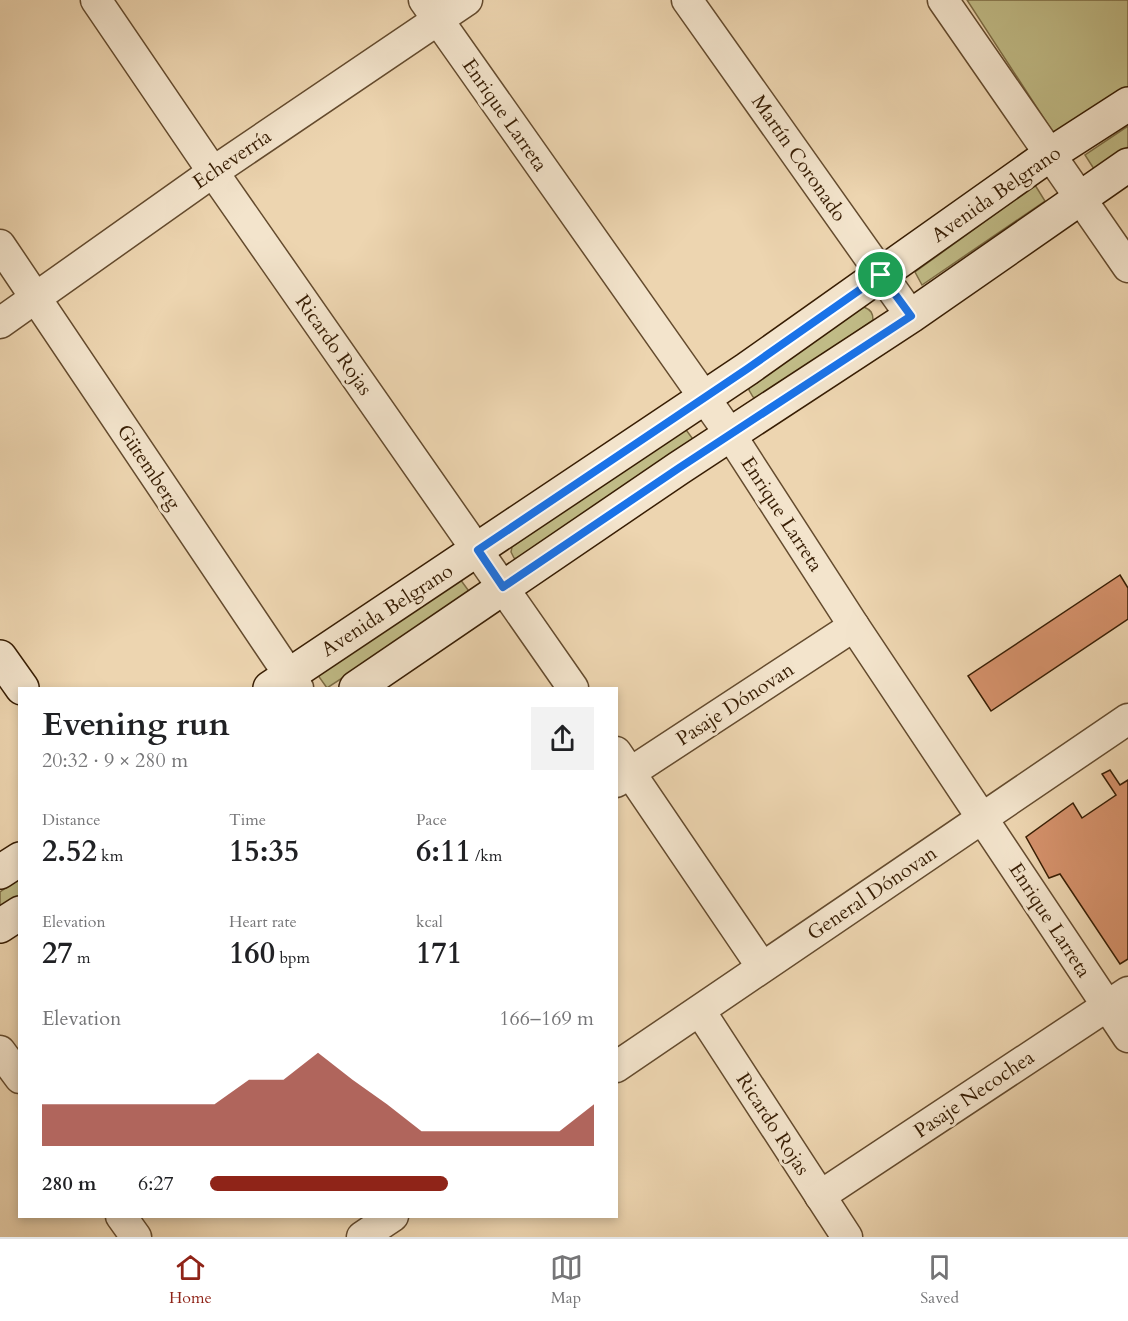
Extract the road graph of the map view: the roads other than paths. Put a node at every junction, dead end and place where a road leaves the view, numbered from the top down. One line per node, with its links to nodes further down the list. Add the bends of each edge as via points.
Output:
1 (96, 0): 9 (street, Ricardo Rojas)
2 (468, 0): 5 (street, Echeverría)
3 (687, 0): 13 (street, Martín Coronado)
4 (943, 0): 7 (street)
5 (430, 10): 9 (street, Echeverría); 17 (street, Enrique Larreta)
6 (1128, 104): 7 (main road, Avenida Belgrano)
7 (1049, 155): 10 (street); 13 (main road, Avenida Belgrano)
8 (1128, 165): 10 (main road)
9 (213, 172): 14 (street, Echeverría); 19 (street, Ricardo Rojas)
10 (1080, 197): 12 (street); 15 (main road)
11 (0, 245): 14 (street, Gütemberg)
12 (1128, 267)
13 (881, 275): 15 (street, Martín Coronado); 17 (main road, Avenida Belgrano)
14 (36, 298): 16 (street, Echeverría); 23 (street, Gütemberg)
15 (911, 316): 18 (main road)
16 (0, 323)
17 (705, 397): 18 (street, Enrique Larreta); 19 (main road, Avenida Belgrano)
18 (730, 434): 20 (main road); 21 (street, Enrique Larreta)
19 (478, 550): 20 (street, Ricardo Rojas); 23 (main road, Avenida Belgrano)
20 (503, 587): 25 (main road); 26 (street, Ricardo Rojas)
21 (854, 626): 28 (street, Pasaje Dónovan); 29 (street, Enrique Larreta)
22 (0, 657): 24 (main road)
23 (286, 684)
24 (21, 687)
25 (357, 687)
26 (572, 687)
27 (1128, 719): 29 (street, General Dónovan)
28 (621, 768): 34 (street)
29 (983, 818): 34 (street, General Dónovan); 35 (street, Enrique Larreta)
30 (18, 860): 31 (main road)
31 (0, 872)
32 (18, 914): 33 (main road)
33 (0, 926)
34 (762, 967): 36 (street, General Dónovan)
35 (1117, 999): 37 (street, Enrique Larreta); 41 (street, Pasaje Necochea)
36 (700, 1011): 39 (street, General Dónovan); 41 (street, Ricardo Rojas)
37 (1128, 1037)
38 (0, 1051): 40 (street)
39 (618, 1066)
40 (18, 1075)
41 (820, 1196): 46 (street, Ricardo Rojas)
42 (122, 1218): 44 (street)
43 (394, 1222): 45 (street)
44 (136, 1237)
45 (362, 1237)
46 (847, 1237)

